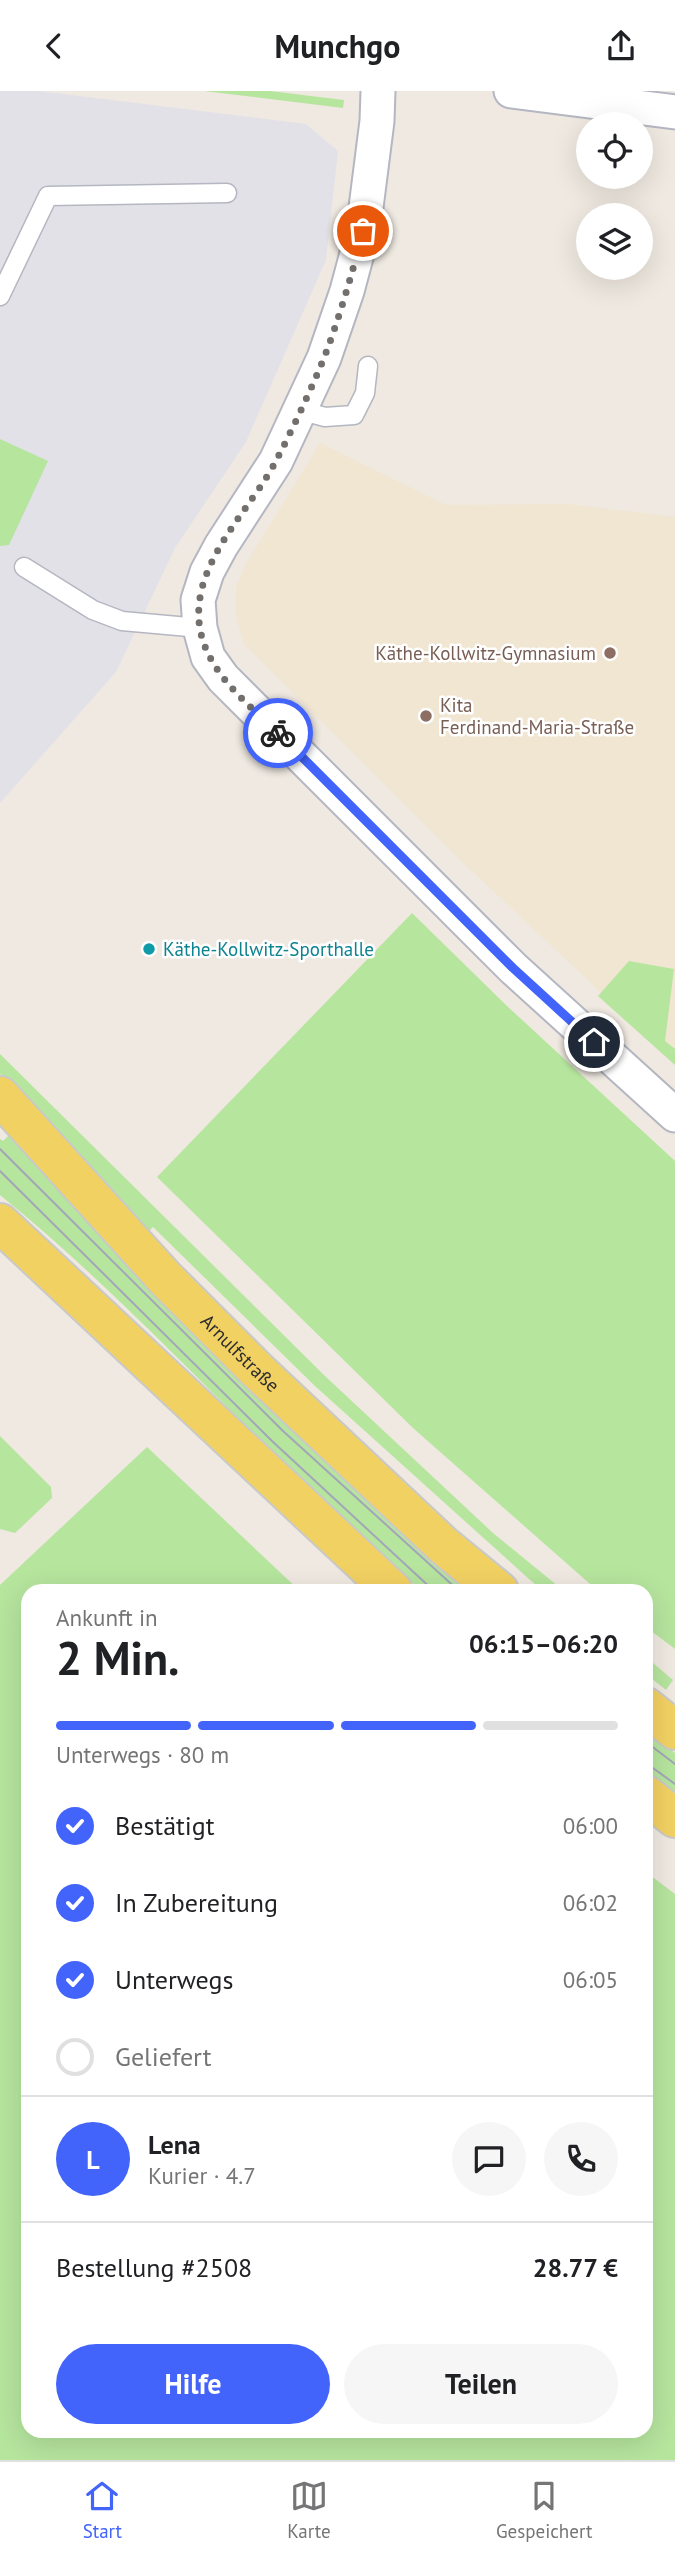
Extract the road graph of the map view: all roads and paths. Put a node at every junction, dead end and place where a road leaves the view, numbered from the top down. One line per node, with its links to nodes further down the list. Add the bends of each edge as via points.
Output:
1 (378, 91): 7 (street, via 363,231 328,347)
2 (511, 91): 3 (street)
3 (675, 112)
4 (226, 193): 5 (lane, via 48,196)
5 (0, 296)
6 (368, 366): 7 (lane, via 365,393 354,415 325,417)
7 (299, 410): 9 (street, via 276,461 207,572 198,600)
8 (24, 567): 9 (lane, via 93,610 122,621)
9 (200, 628): 11 (street, via 208,657 223,678 513,968)
10 (0, 1096): 14 (main road, Arnulfstraße, via 165,1278 258,1371)
11 (675, 1115)
12 (0, 1223): 13 (main road)
13 (386, 1584)
14 (490, 1584)
15 (653, 1713): 16 (main road)
16 (675, 1730)
17 (653, 1801): 18 (main road)
18 (675, 1818)

